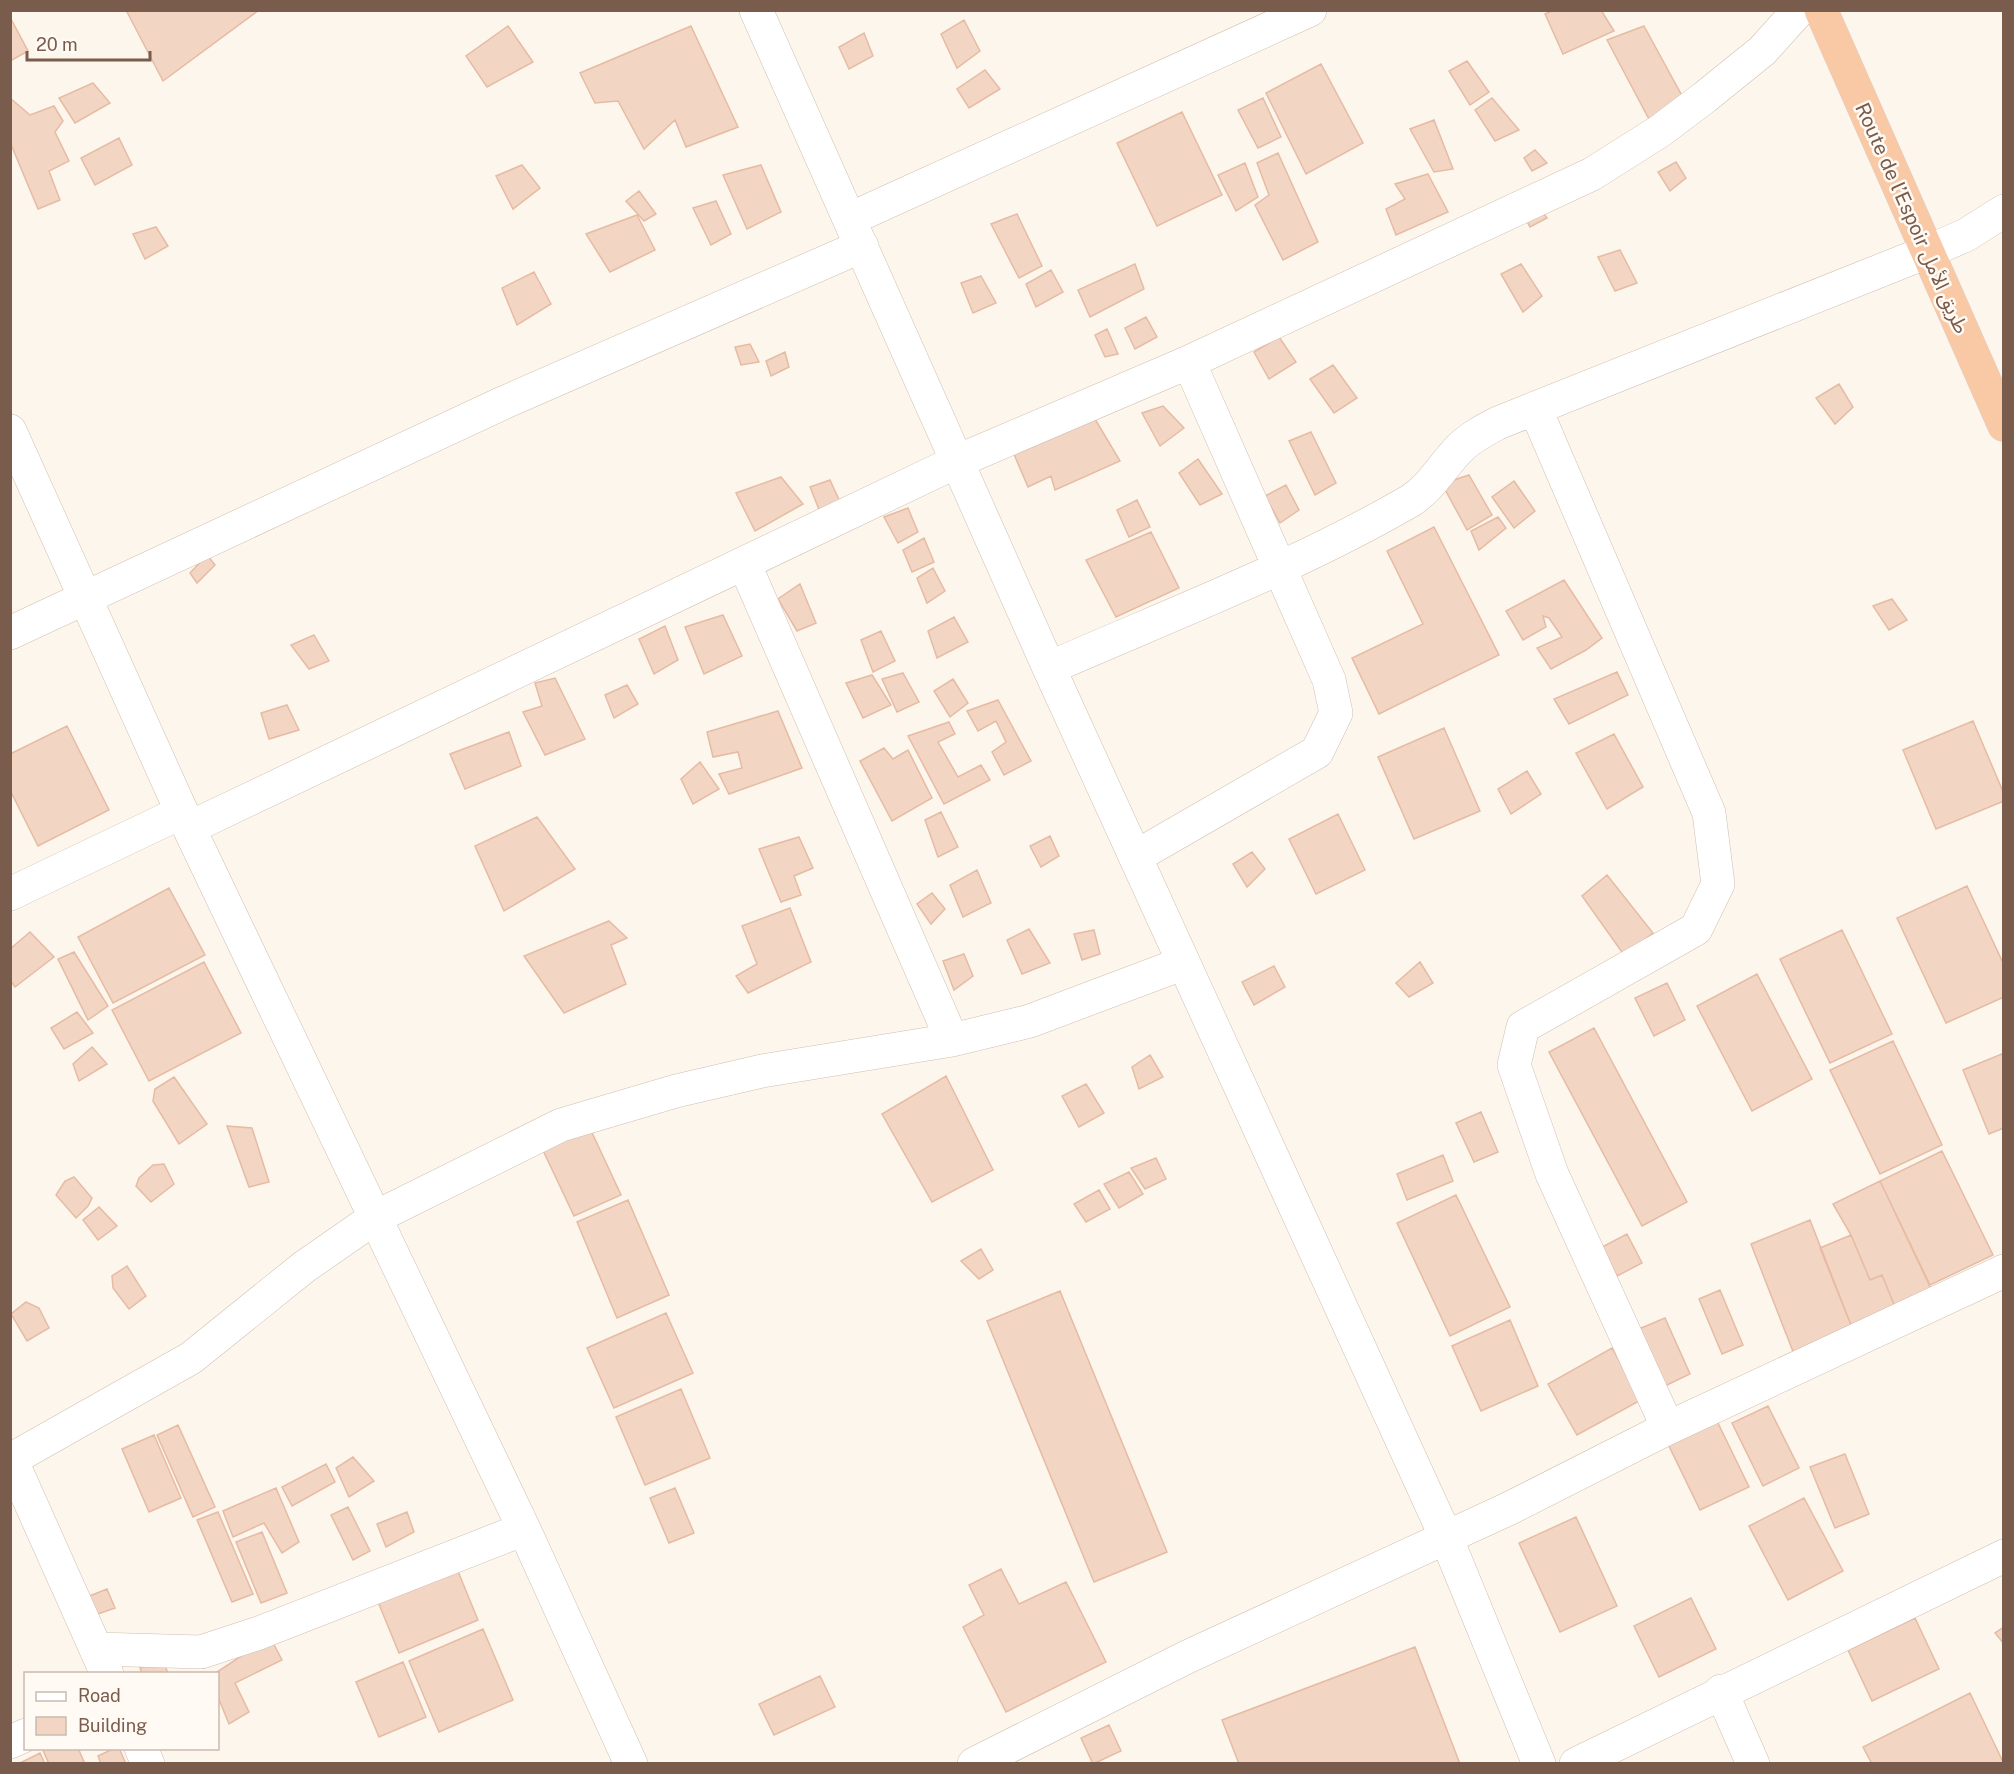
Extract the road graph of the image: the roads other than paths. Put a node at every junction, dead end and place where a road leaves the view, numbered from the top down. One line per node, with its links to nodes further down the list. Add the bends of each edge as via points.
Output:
1 (756, 10): 6 (street)
2 (1310, 10): 6 (street)
3 (1799, 10): 8 (street, via 1762,51 1705,97 1592,174)
4 (1821, 10): 7 (highway, Route de l’Espoir طريق الأمل)
5 (2004, 211): 7 (street, via 1966,235)
6 (856, 232): 12 (street); 15 (street, via 503,404)
7 (1927, 252): 9 (street); 10 (highway, Route de l’Espoir طريق الأمل)
8 (1189, 362): 12 (street); 14 (street)
9 (1534, 408): 14 (street, via 1476,435 1412,500); 25 (street, via 1709,813 1718,884 1696,929 1522,1027 1514,1065 1552,1174)
10 (2002, 415)
11 (10, 431): 15 (street)
12 (958, 461): 13 (street); 17 (street)
13 (744, 563): 18 (street); 22 (street)
14 (1280, 567): 17 (street); 19 (street, via 1329,680 1336,713 1317,752)
15 (86, 599): 16 (street); 18 (street)
16 (10, 633)
17 (1049, 668): 19 (street)
18 (185, 820): 20 (street); 23 (street)
19 (1137, 856): 21 (street)
20 (10, 894)
21 (1184, 963): 22 (street, via 1030,1021); 28 (street)
22 (952, 1040): 23 (street, via 762,1071 561,1125)
23 (376, 1216): 26 (street, via 304,1267 191,1358); 27 (street)
24 (2004, 1271): 25 (street)
25 (1668, 1428): 28 (street)
26 (11, 1458): 30 (street)
27 (524, 1528): 30 (street, via 259,1633 201,1652); 36 (street)
28 (1446, 1537): 37 (street, via 1187,1657); 38 (street)
29 (2004, 1556): 31 (street)
30 (102, 1661)
31 (1721, 1691): 39 (street); 40 (street)
32 (24, 1736): 33 (street)
33 (10, 1742)
34 (141, 1750): 35 (street)
35 (148, 1764)
36 (631, 1764)
37 (974, 1764)
38 (1539, 1764)
39 (1575, 1764)
40 (1753, 1764)

